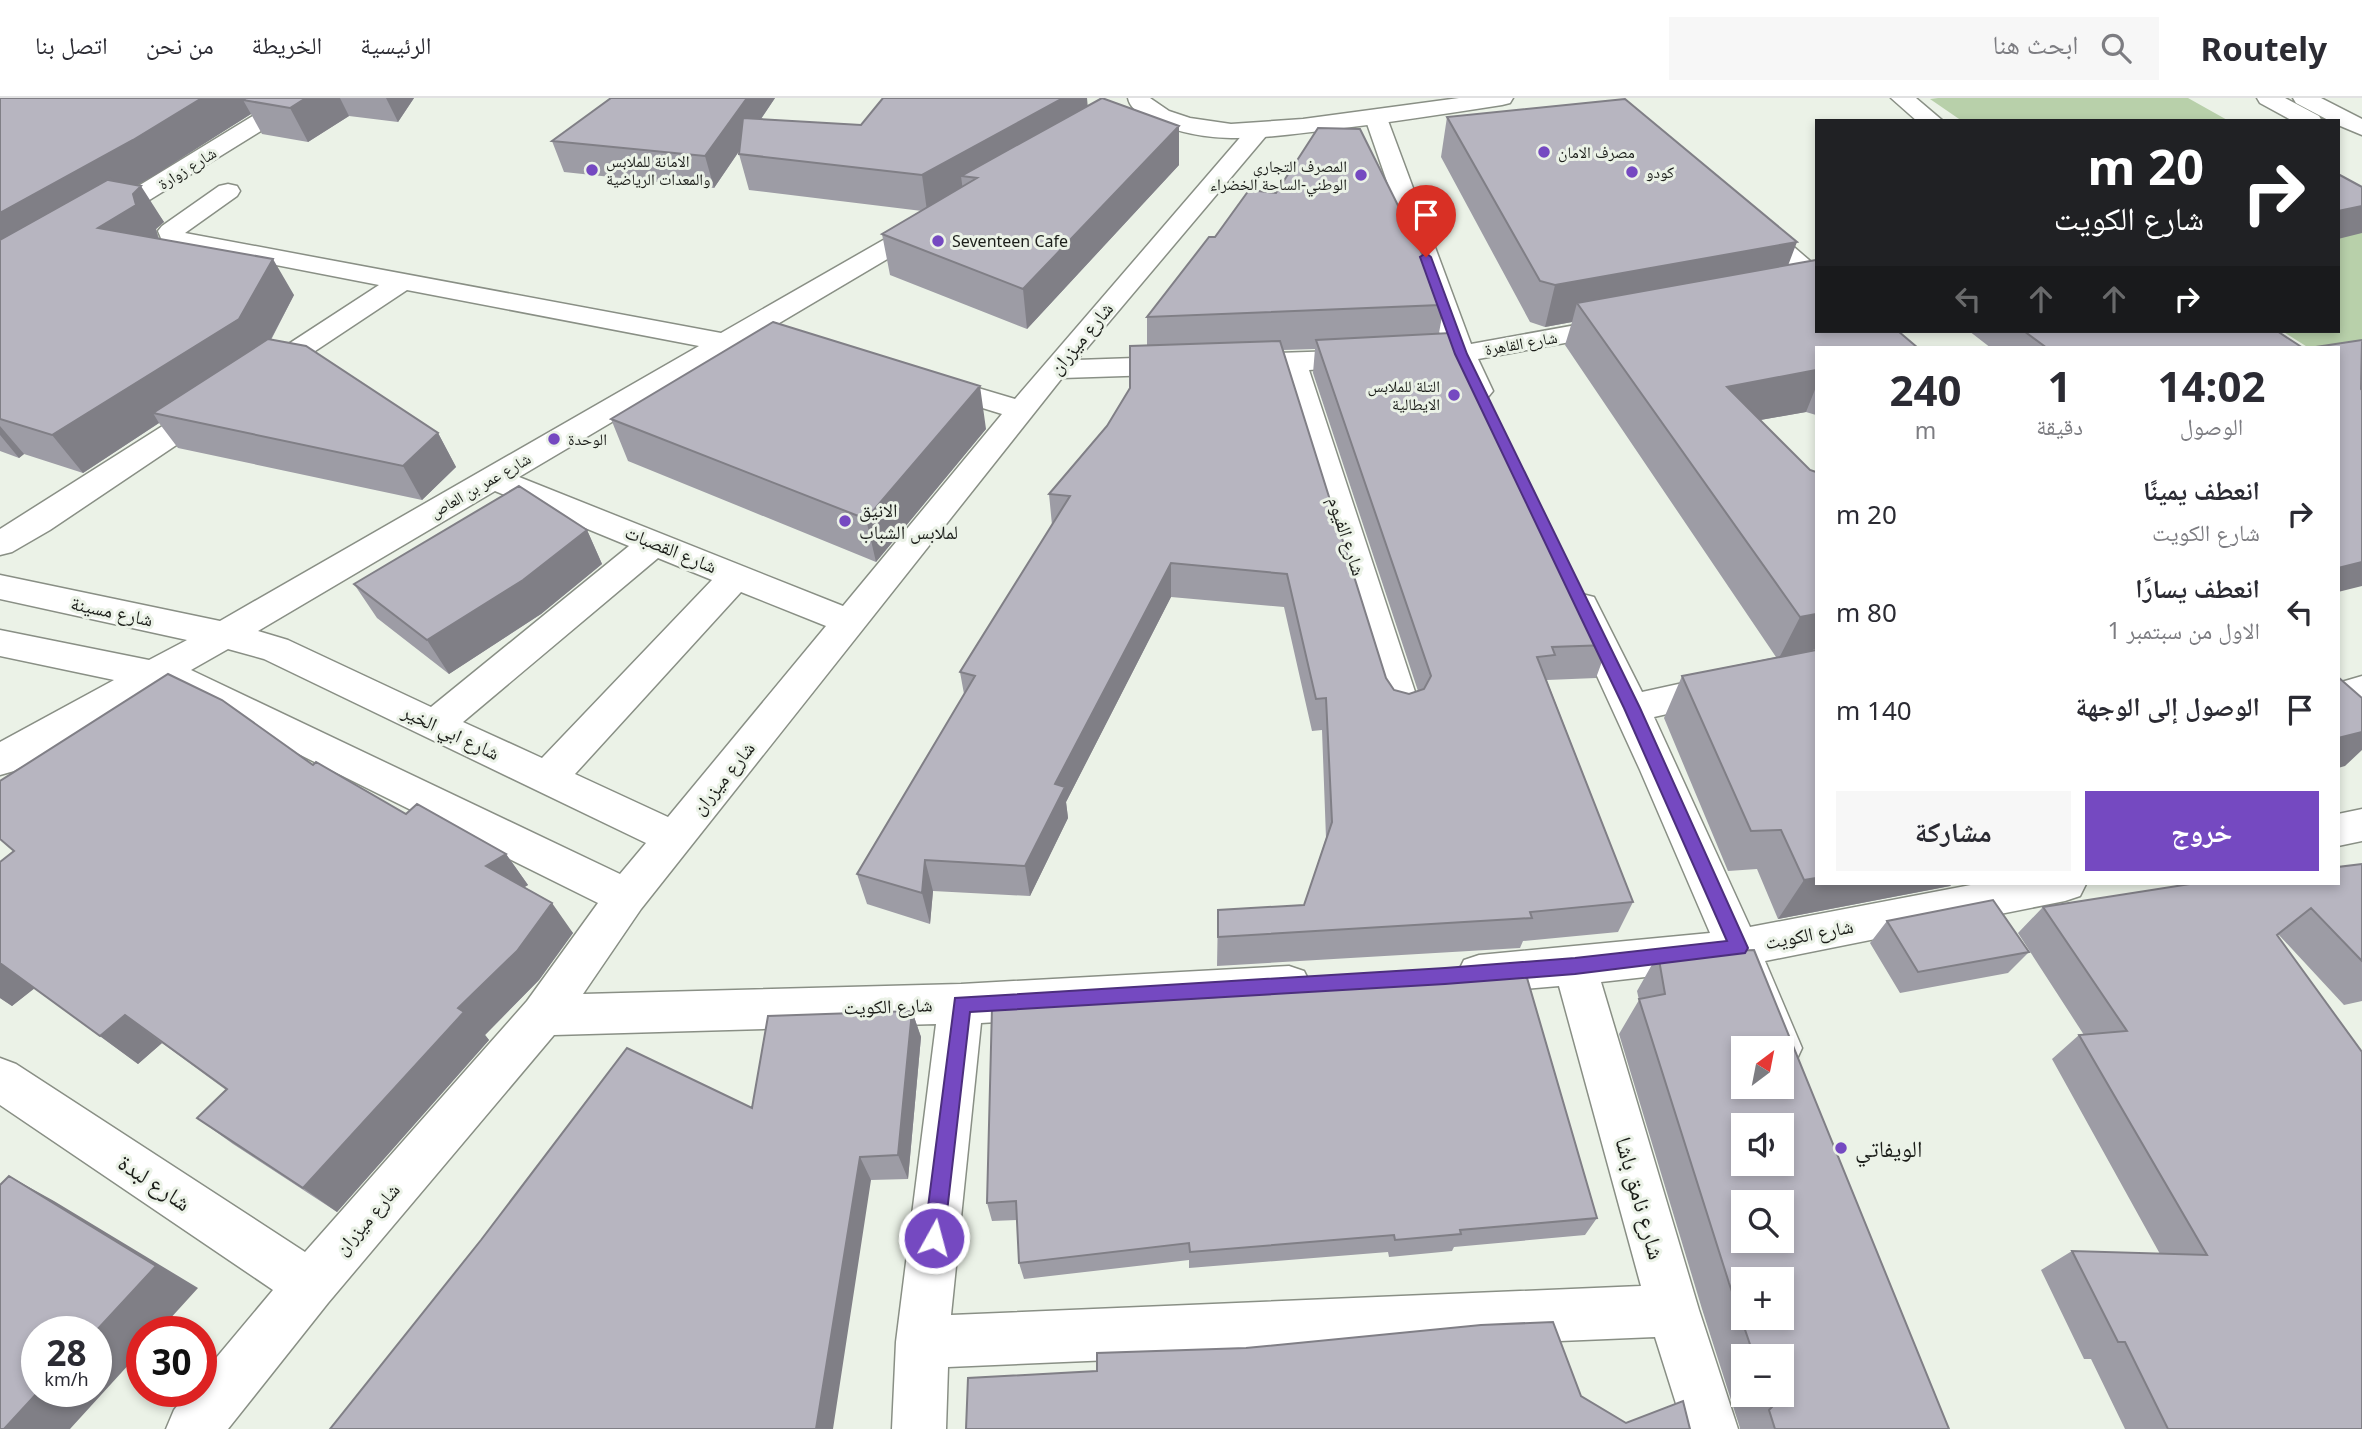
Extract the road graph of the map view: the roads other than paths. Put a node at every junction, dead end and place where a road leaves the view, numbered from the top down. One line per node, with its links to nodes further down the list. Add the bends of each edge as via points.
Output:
1 (298, 98): 14 (street, شارع زوارة)
2 (1502, 98): 7 (street)
3 (1902, 98): 8 (street)
4 (2268, 98): 9 (street)
5 (2304, 98): 10 (street)
6 (1132, 106): 11 (street, via 1191,125)
7 (1376, 118): 11 (street); 23 (street)
8 (1929, 119)
9 (2307, 119)
10 (2362, 128)
11 (1258, 131): 25 (street, شارع ميزران)
12 (2340, 136): 13 (street)
13 (2362, 148)
14 (165, 182): 17 (street, شارع زوارة); 19 (street, via 228,191 171,231 172,238)
15 (1735, 209): 18 (street)
16 (950, 211): 21 (street, شارع عمر بن العاص)
17 (75, 234)
18 (1815, 278)
19 (401, 282): 21 (street); 31 (street)
20 (1652, 318): 23 (street, شارع القاهرة)
21 (736, 334): 22 (street); 29 (street, شارع عمر بن العاص)
22 (788, 339)
23 (1461, 354): 24 (street, شارع القاهرة); 28 (street)
24 (1292, 363): 25 (street, شارع القاهرة); 42 (street, شارع الفيوم)
25 (1054, 370): 27 (street, شارع ميزران)
26 (904, 374): 27 (street)
27 (1021, 410): 35 (street, شارع ميزران)
28 (1490, 414)
29 (491, 478): 30 (street, شارع القصبات); 36 (street, شارع عمر بن العاص)
30 (654, 542): 32 (street, شارع القصبات); 44 (street)
31 (0, 544)
32 (737, 575): 35 (street, شارع القصبات); 46 (street)
33 (1571, 582): 41 (street)
34 (0, 587): 36 (street, شارع مسينة)
35 (850, 621): 49 (street, شارع ميزران)
36 (225, 635): 39 (street, شارع عمر بن العاص); 44 (street, شارع ابي الخير, via 275,649)
37 (0, 643): 39 (street)
38 (1815, 667): 41 (street)
39 (154, 674): 45 (street, شارع عمر بن العاص); 51 (street, via 212,693)
40 (2362, 690): 43 (street)
41 (1632, 708): 52 (street)
42 (1402, 710)
43 (2341, 718)
44 (435, 724): 46 (street, شارع ابي الخير)
45 (0, 760)
46 (548, 777): 49 (street, شارع ابي الخير)
47 (2362, 825): 48 (street)
48 (2340, 830)
49 (674, 838): 51 (street, شارع ميزران)
50 (2060, 885): 52 (street, شارع الكويت)
51 (626, 897): 57 (street, شارع ميزران)
52 (1739, 948): 53 (street, شارع الكويت); 58 (street)
53 (1575, 966): 54 (street, شارع الكويت); 61 (street, شارع نامق باشا)
54 (1445, 976)
55 (1334, 982): 56 (street, شارع الكويت)
56 (961, 1004): 57 (street, شارع الكويت); 62 (street)
57 (543, 1015): 60 (street, شارع ميزران)
58 (1774, 1036)
59 (0, 1079): 60 (street, شارع لبدة)
60 (310, 1285): 63 (street, شارع ميزران)
61 (1673, 1310): 62 (street); 65 (street, شارع نامق باشا)
62 (922, 1342): 64 (street)
63 (193, 1429)
64 (919, 1429)
65 (1711, 1429)

